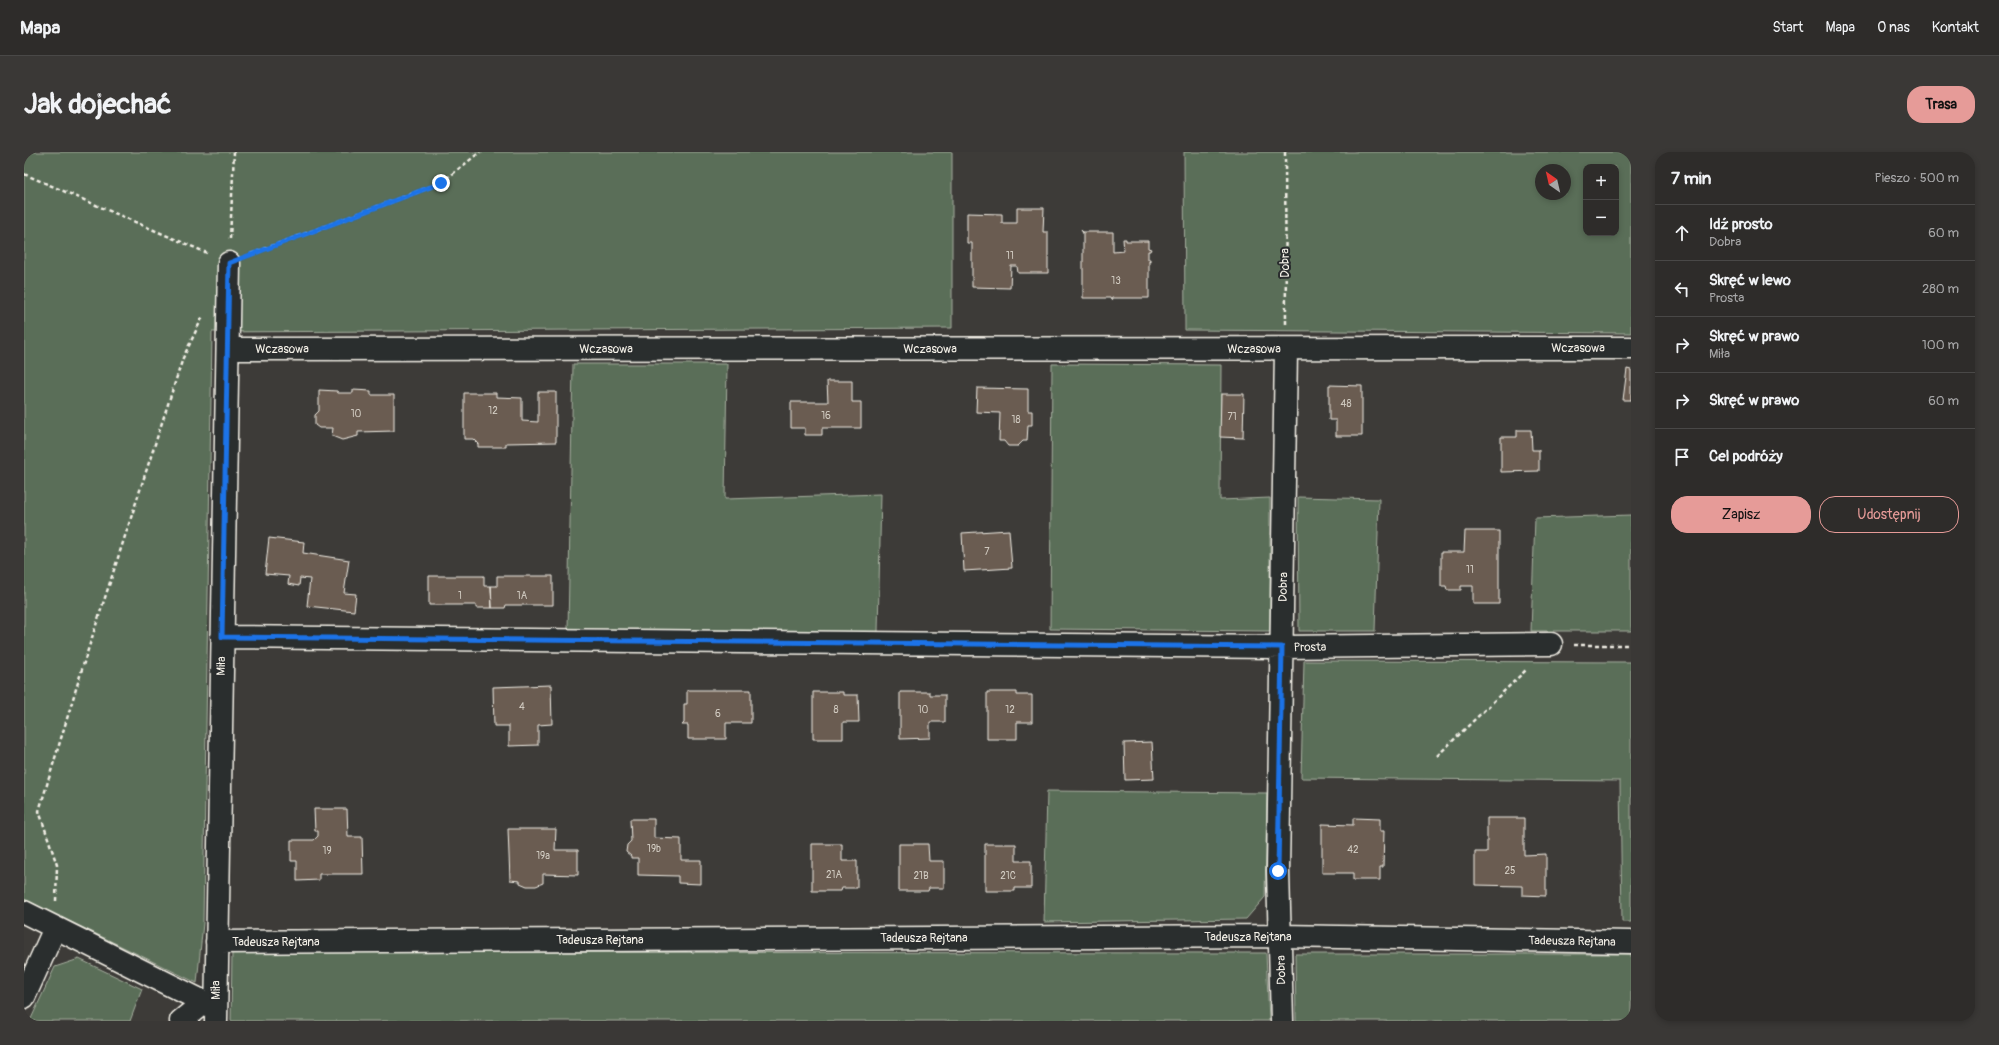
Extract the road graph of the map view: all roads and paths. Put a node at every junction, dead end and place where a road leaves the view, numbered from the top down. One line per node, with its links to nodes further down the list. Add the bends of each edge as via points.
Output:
1 (234, 152): 5 (path)
2 (480, 152): 5 (path, via 441,183)
3 (1285, 152): 9 (path, Dobra)
4 (24, 174): 5 (path)
5 (229, 263): 7 (street, Miła)
6 (206, 310): 16 (path, via 183,358 86,656 39,811 57,865)
7 (228, 348): 9 (street, Wczasowa); 10 (street, Miła)
8 (1631, 348): 9 (street, Wczasowa)
9 (1286, 349): 13 (street, Dobra)
10 (222, 637): 13 (street, Prosta); 18 (street, Miła)
11 (1551, 644): 12 (path); 13 (street, Prosta); 14 (path)
12 (1631, 645)
13 (1282, 647): 17 (street, Dobra, via 1278,871)
14 (1438, 756)
15 (24, 912): 16 (street)
16 (56, 928): 20 (street); 21 (street)
17 (1280, 936): 18 (street, Tadeusza Rejtana); 19 (street, Tadeusza Rejtana); 23 (street, Dobra)
18 (217, 942): 21 (street, Miła)
19 (1631, 942)
20 (24, 997)
21 (212, 1010): 22 (street)
22 (181, 1021)
23 (1282, 1021)

